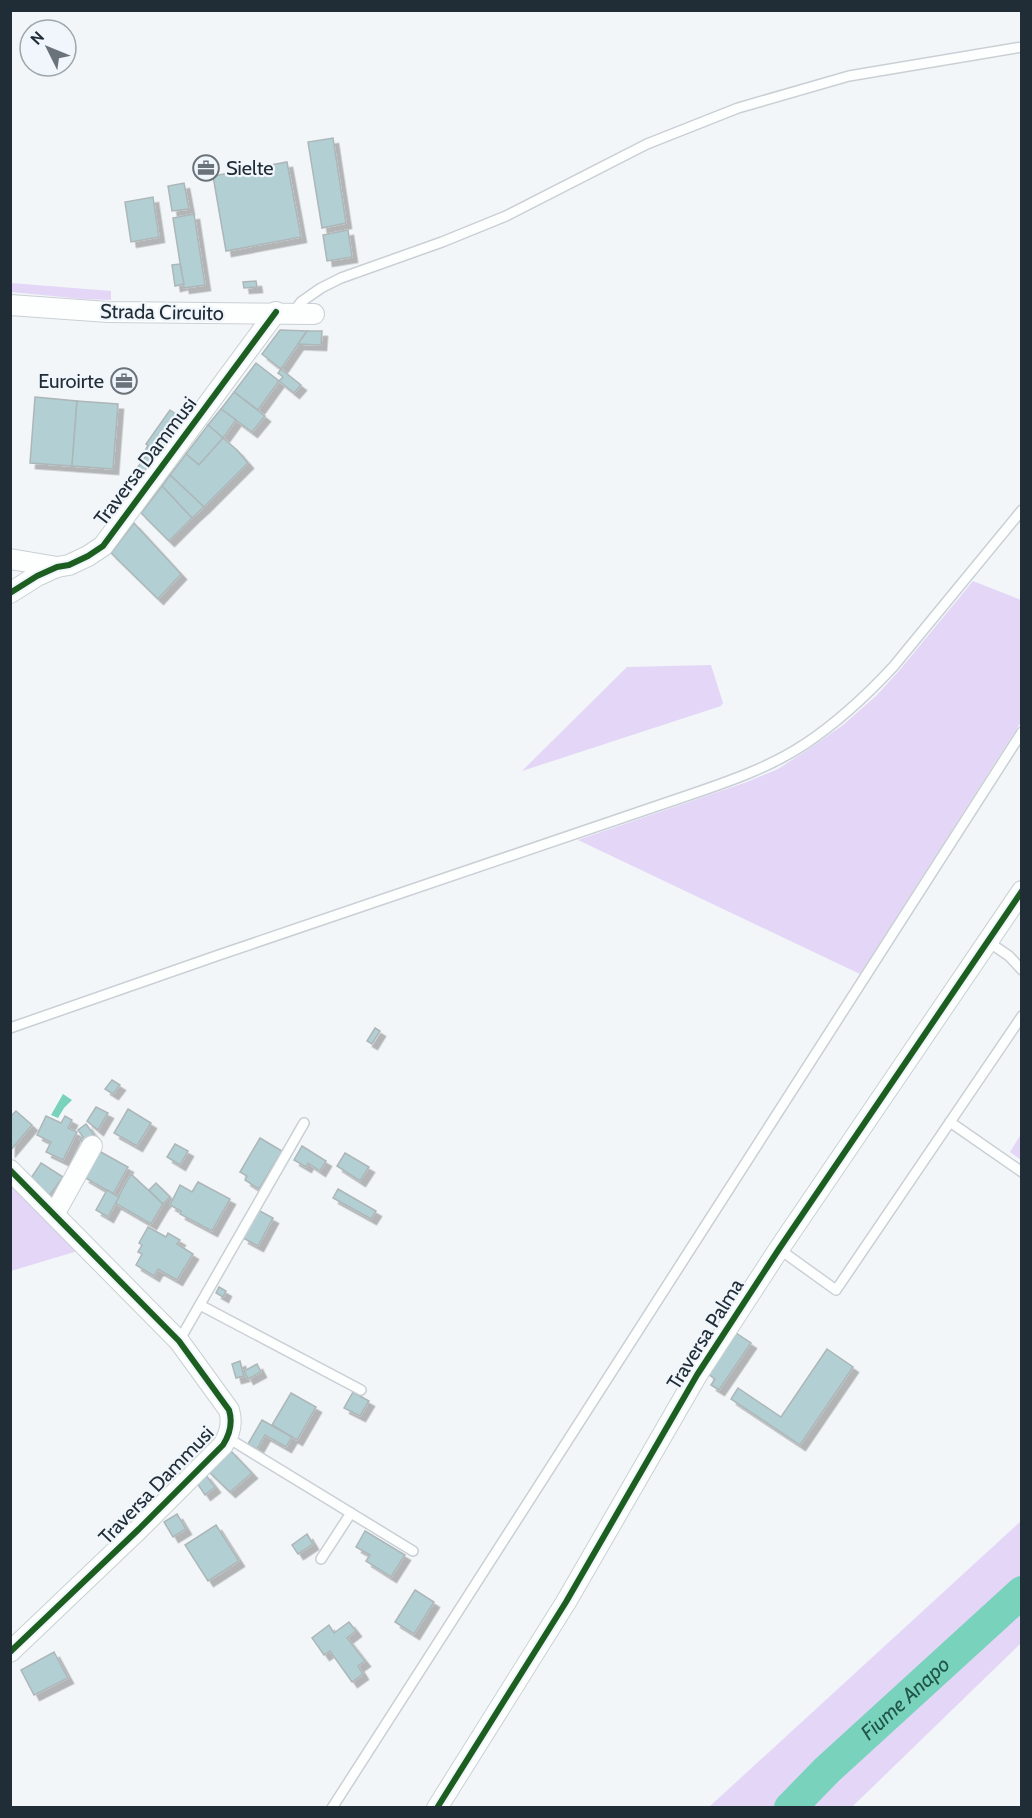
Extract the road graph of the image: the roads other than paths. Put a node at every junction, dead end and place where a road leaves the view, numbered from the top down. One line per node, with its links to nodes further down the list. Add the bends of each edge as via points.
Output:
1 (1022, 47): 3 (lane, via 849,76 727,112 647,144 506,216 341,278)
2 (10, 305): 3 (street, Strada Circuito, via 108,312)
3 (285, 313): 4 (street, Strada Circuito); 7 (street, Traversa Dammusi, via 102,546 69,565)
4 (314, 314)
5 (1022, 510): 14 (lane, via 870,692 838,721 767,765)
6 (10, 559): 7 (street)
7 (57, 567): 8 (street, Traversa Dammusi)
8 (10, 593)
9 (1022, 732): 30 (lane)
10 (1022, 891): 11 (street, Traversa Palma)
11 (987, 941): 12 (lane); 21 (street, Traversa Palma)
12 (1022, 970)
13 (1022, 1016): 15 (lane)
14 (10, 1028)
15 (950, 1122): 19 (lane); 21 (lane, via 836,1290)
16 (304, 1123): 22 (lane)
17 (93, 1146): 20 (street)
18 (10, 1170): 20 (street, Traversa Dammusi)
19 (1022, 1172)
20 (55, 1213): 23 (street, Traversa Dammusi)
21 (779, 1249): 31 (street, Traversa Palma, via 698,1375 566,1602)
22 (200, 1305): 23 (lane); 24 (lane)
23 (179, 1341): 25 (street, Traversa Dammusi, via 229,1410)
24 (361, 1390)
25 (228, 1438): 26 (lane); 29 (street, Traversa Dammusi)
26 (351, 1513): 27 (lane); 28 (lane)
27 (413, 1551)
28 (321, 1559)
29 (10, 1652)
30 (332, 1808)
31 (437, 1808)

